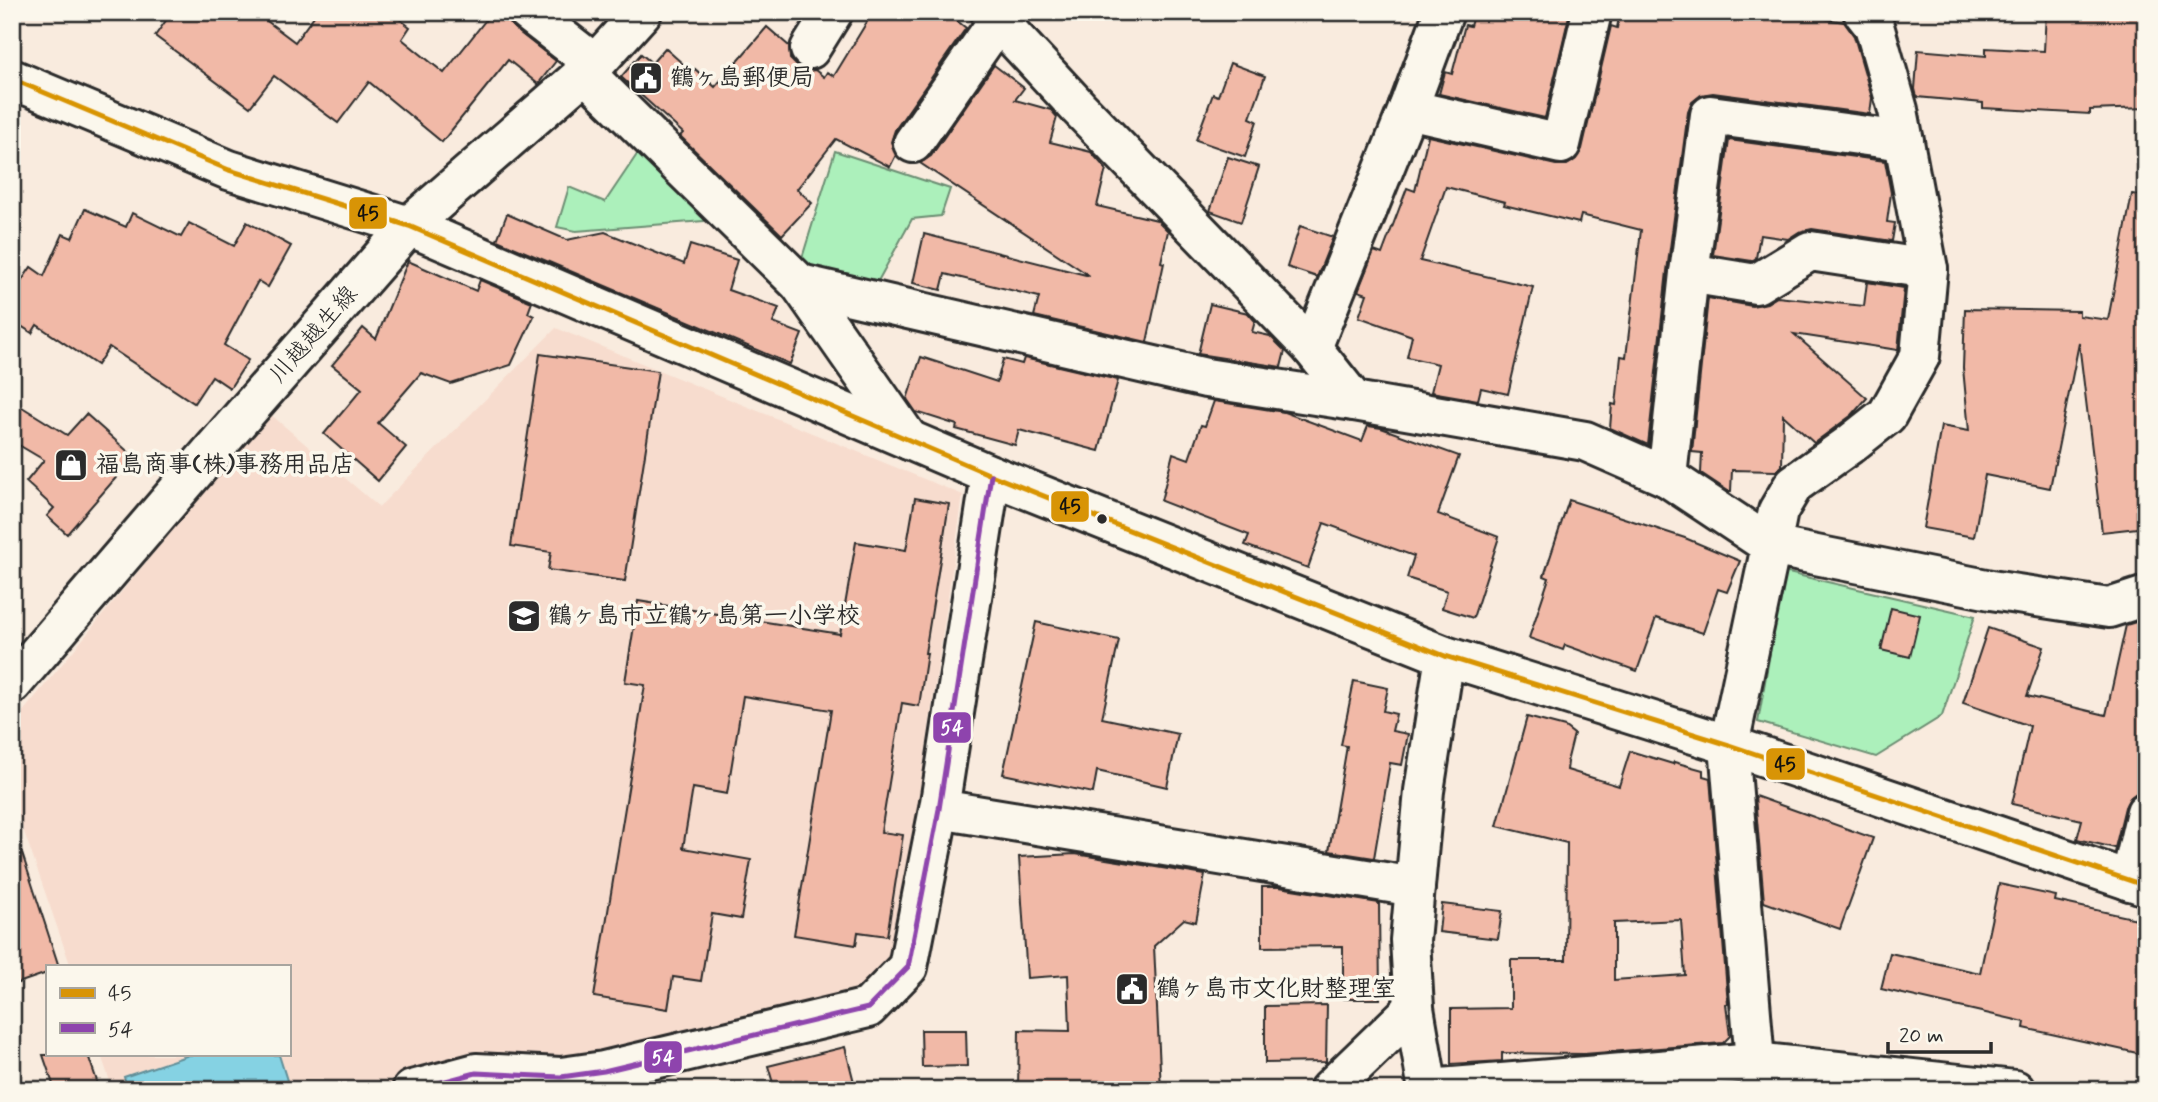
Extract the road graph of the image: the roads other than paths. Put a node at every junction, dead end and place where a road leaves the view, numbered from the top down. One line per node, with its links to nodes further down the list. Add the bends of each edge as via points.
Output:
1 (528, 12): 9 (street)
2 (642, 12): 9 (street, 川越越生線)
3 (833, 12): 8 (street)
4 (1444, 12): 11 (street)
5 (1592, 12): 11 (street, via 1561,144)
6 (994, 17): 13 (street); 18 (street)
7 (1872, 17): 12 (street)
8 (810, 48)
9 (590, 69): 14 (street, 川越越生線); 17 (street)
10 (12, 79): 14 (street, via 229,170)
11 (1408, 108): 18 (street)
12 (1904, 141): 15 (street); 16 (street, via 1710,115)
13 (913, 143)
14 (409, 226): 20 (street); 26 (street, 川越越生線)
15 (1928, 269): 16 (street, via 1810,251 1756,284); 23 (street, via 1920,356 1886,415 1794,484 1778,511)
16 (1689, 273): 22 (street)
17 (800, 284): 19 (street, via 1206,379); 20 (street)
18 (1312, 348): 19 (street)
19 (1354, 401): 22 (street, via 1586,441)
20 (909, 440): 21 (street)
21 (991, 475): 25 (street); 28 (street)
22 (1667, 477): 23 (street)
23 (1771, 546): 24 (street, via 1991,590 2109,608); 27 (street)
24 (2146, 596)
25 (1445, 656): 27 (street); 31 (street)
26 (12, 684)
27 (1729, 745): 30 (street); 33 (street)
28 (939, 809): 31 (street); 35 (street, via 908,967 868,1008 604,1071 561,1077 476,1073)
29 (2146, 812): 30 (street)
30 (2138, 884)
31 (1415, 887): 32 (street, via 1409,940)
32 (1414, 1008): 34 (street); 36 (street)
33 (1758, 1076): 34 (street); 37 (street)
34 (1428, 1089)
35 (412, 1090)
36 (1329, 1090)
37 (2015, 1090)

